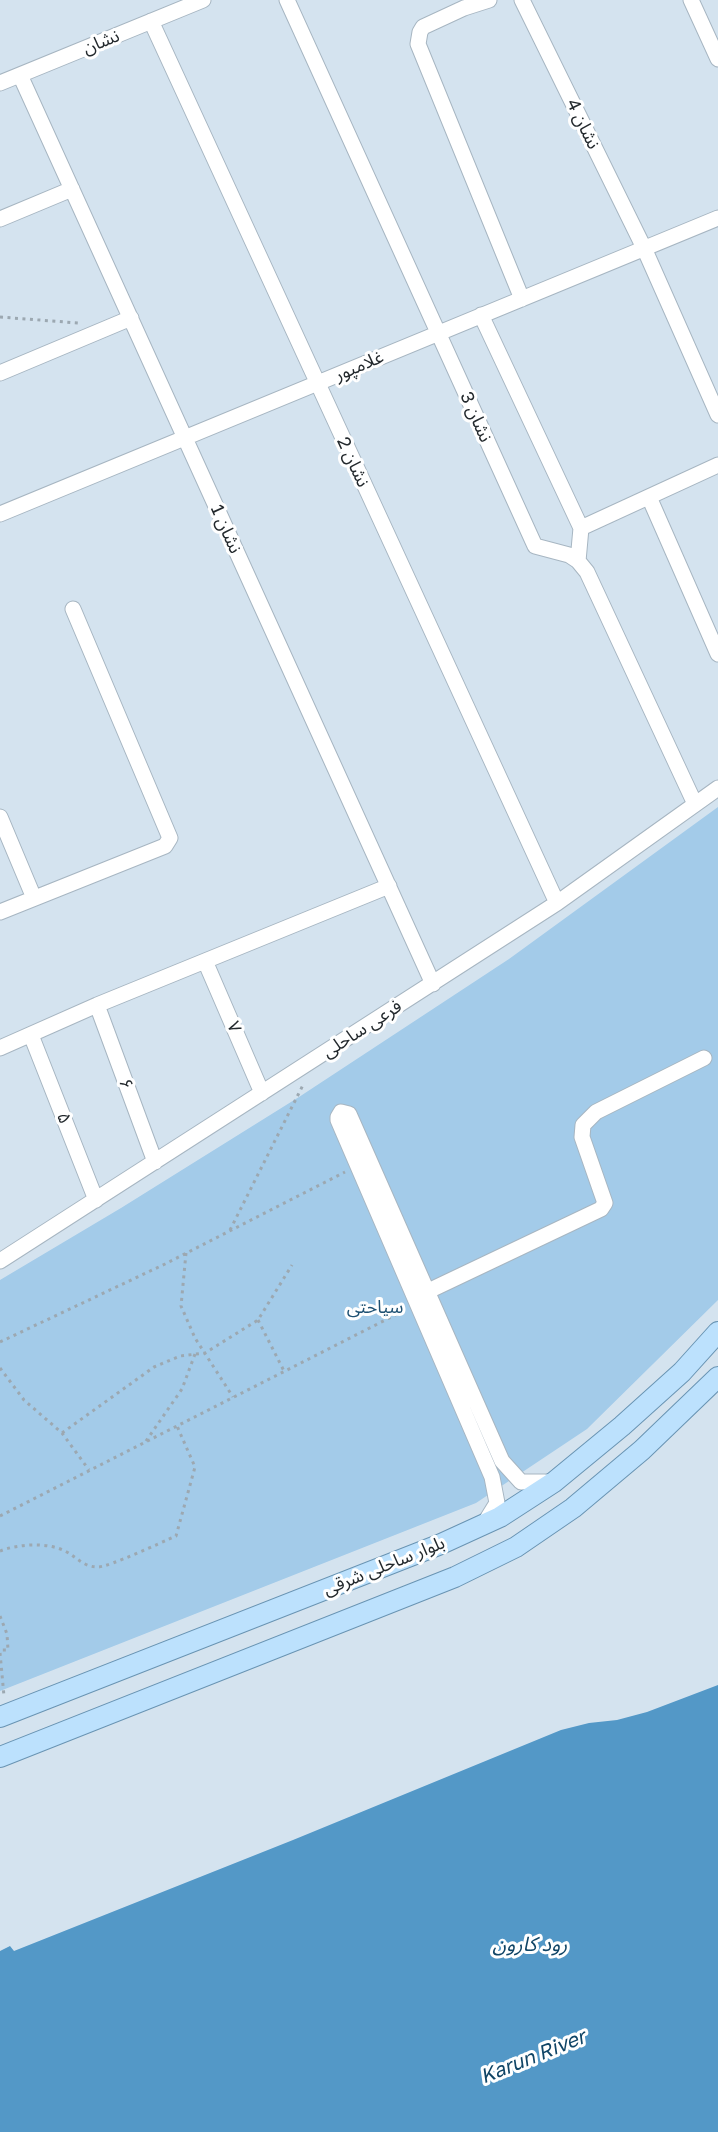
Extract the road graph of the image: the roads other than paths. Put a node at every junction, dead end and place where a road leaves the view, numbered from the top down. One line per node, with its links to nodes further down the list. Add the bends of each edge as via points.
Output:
1 (203, 0): 7 (street, نشان)
2 (287, 0): 18 (street, نشان 3)
3 (489, 0): 6 (street)
4 (522, 0): 14 (street, نشان 4)
5 (691, 0): 8 (street)
6 (463, 4): 15 (street, via 423,27 418,44)
7 (151, 21): 9 (street, نشان); 20 (street, نشان 2)
8 (718, 59)
9 (20, 75): 10 (street, نشان); 11 (street, نشان 1)
10 (0, 83)
11 (72, 189): 13 (street); 17 (street, نشان 1)
12 (718, 218): 14 (street, غلامپور)
13 (0, 219)
14 (644, 248): 15 (street, غلامپور); 21 (street, نشان 4)
15 (522, 299): 16 (street, غلامپور)
16 (481, 315): 18 (street, غلامپور); 26 (street)
17 (131, 318): 19 (street); 22 (street, نشان 1)
18 (438, 333): 20 (street, غلامپور); 27 (street, نشان 3, via 535,546)
19 (0, 373)
20 (317, 383): 22 (street, غلامپور); 35 (street, نشان 2)
21 (718, 415)
22 (185, 438): 25 (street, غلامپور); 33 (street, نشان 1)
23 (718, 465): 24 (street)
24 (648, 497): 26 (street); 29 (street)
25 (0, 514)
26 (581, 528): 27 (street)
27 (578, 561): 31 (street, via 587,572)
28 (74, 609): 34 (street, via 170,838 165,846)
29 (718, 654)
30 (718, 788): 31 (street, فرعی ساحلی)
31 (695, 804): 35 (street, فرعی ساحلی)
32 (0, 817): 34 (street)
33 (388, 886): 37 (street); 38 (street, نشان 1)
34 (34, 898): 36 (street)
35 (557, 903): 38 (street, فرعی ساحلی)
36 (0, 912)
37 (205, 961): 39 (street); 43 (street, ۷)
38 (433, 984): 43 (street, فرعی ساحلی)
39 (97, 1005): 40 (street); 44 (street, ۶)
40 (31, 1035): 41 (street); 45 (street, ۵)
41 (0, 1048)
42 (704, 1058): 47 (street, via 596,1112 583,1125 582,1137 605,1203 601,1209)
43 (262, 1093): 44 (street, فرعی ساحلی)
44 (155, 1162): 45 (street, فرعی ساحلی)
45 (96, 1200): 46 (street, فرعی ساحلی)
46 (0, 1261)
47 (420, 1298): 47 (street, via 338,1120 341,1112 349,1114); 50 (street, via 502,1461); 51 (street)
48 (718, 1332): 52 (main road, بلوار ساحلی شرقی, via 656,1396)
49 (718, 1377): 55 (main road, بلوار ساحلی شرقی, via 616,1472 516,1547 455,1577)
50 (511, 1471): 51 (street); 52 (street, via 521,1482)
51 (493, 1482): 53 (street, via 497,1503)
52 (554, 1482): 53 (main road, بلوار ساحلی شرقی)
53 (484, 1524): 54 (main road, بلوار ساحلی شرقی)
54 (3, 1716)
55 (0, 1757)

